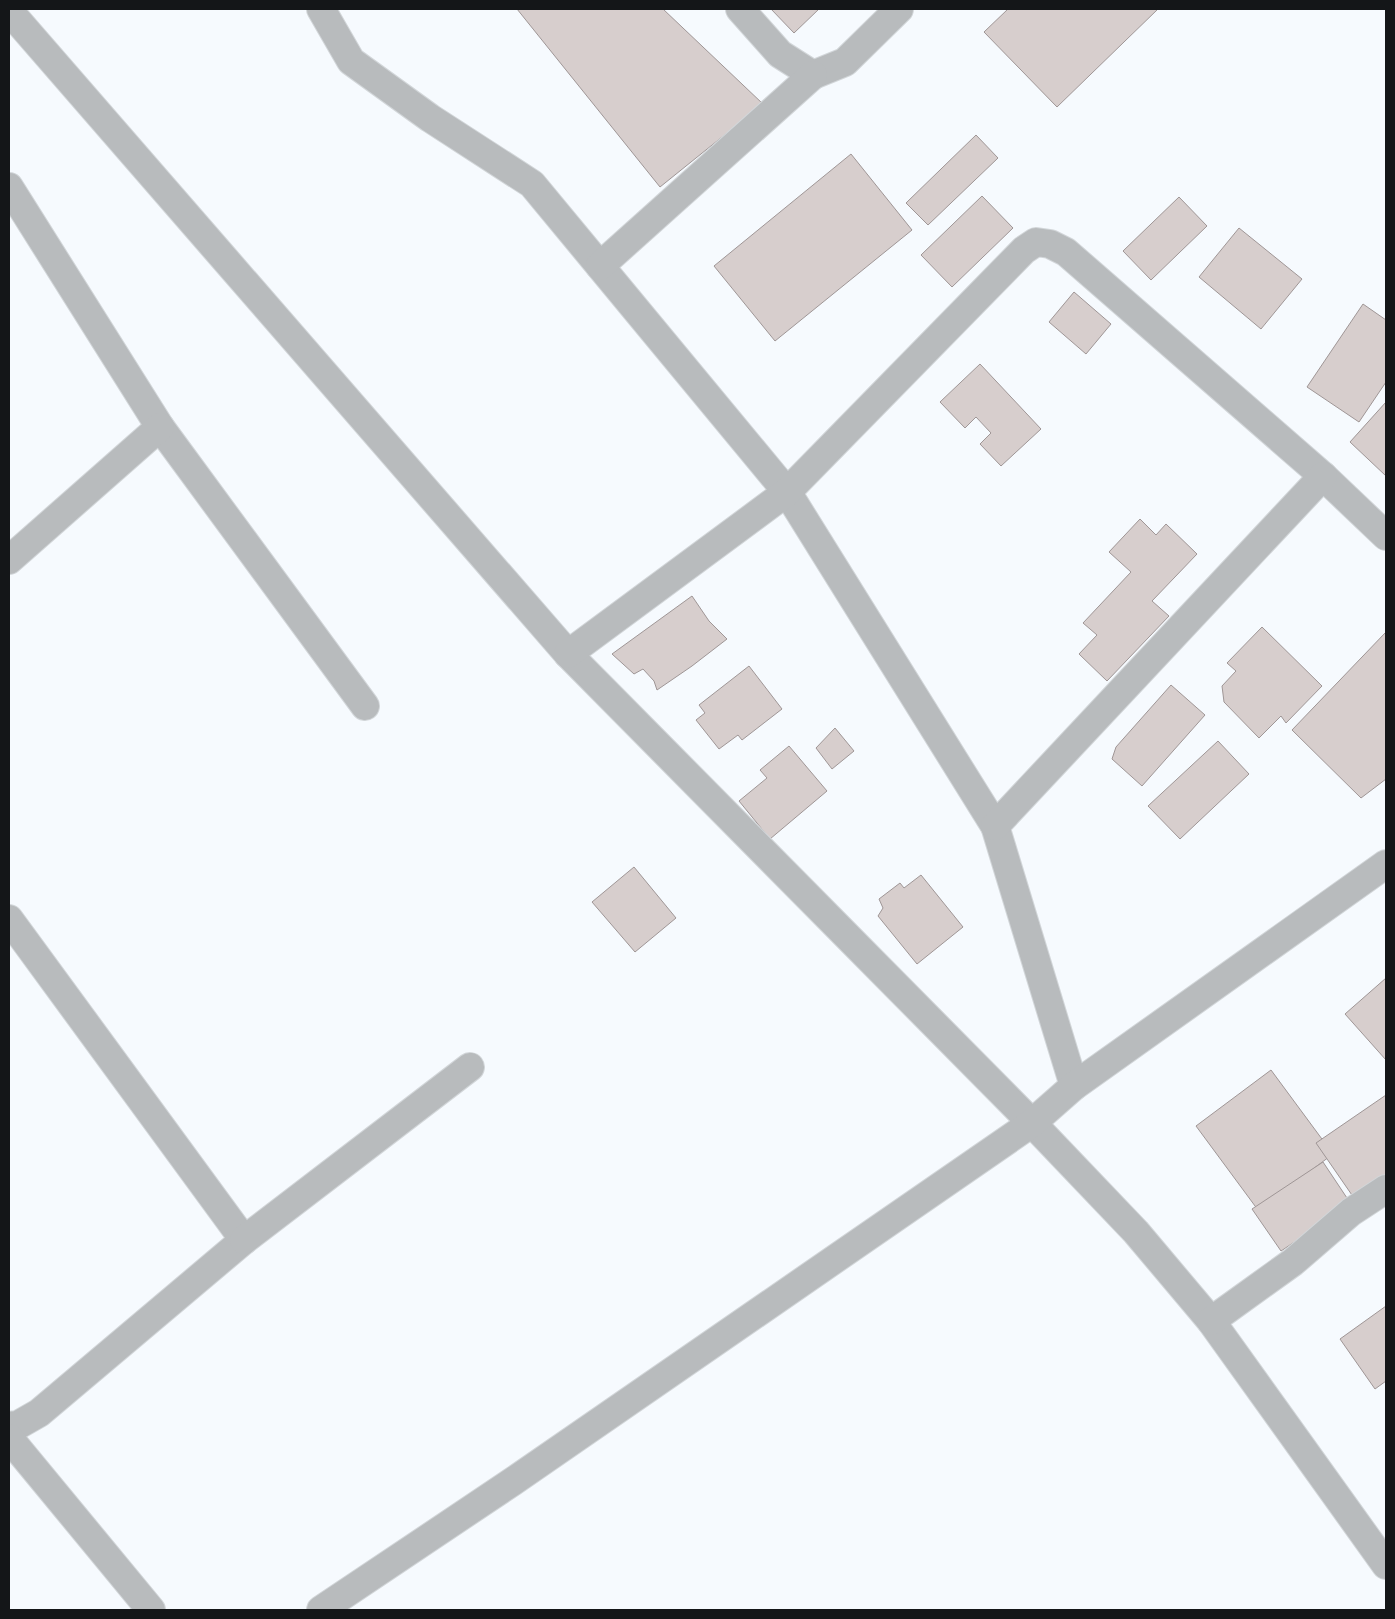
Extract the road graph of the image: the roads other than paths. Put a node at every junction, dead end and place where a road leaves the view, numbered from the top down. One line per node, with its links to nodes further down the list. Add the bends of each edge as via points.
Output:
1 (321, 9): 7 (street, via 351,62 532,184)
2 (740, 9): 5 (street, via 780,54)
3 (900, 9): 5 (street, via 845,62)
4 (9, 13): 13 (street)
5 (813, 75): 7 (street)
6 (9, 187): 8 (street)
7 (600, 266): 10 (street)
8 (160, 427): 12 (street); 14 (street)
9 (1323, 476): 10 (street, via 1066,252 1050,244 1036,242 1024,250); 11 (street); 15 (street)
10 (787, 492): 13 (street); 15 (street)
11 (1386, 536)
12 (9, 560)
13 (568, 654): 20 (street)
14 (365, 706)
15 (996, 826): 19 (street)
16 (1386, 864): 19 (street)
17 (9, 919): 22 (street)
18 (470, 1067): 22 (street)
19 (1074, 1086): 20 (street)
20 (1032, 1123): 23 (street, via 1136,1232); 28 (street)
21 (1386, 1189): 23 (street, via 1351,1212 1293,1262)
22 (244, 1240): 24 (street, via 40,1413 18,1425)
23 (1212, 1320): 26 (street)
24 (9, 1426)
25 (9, 1438): 27 (street)
26 (1386, 1565)
27 (151, 1610)
28 (321, 1610)

